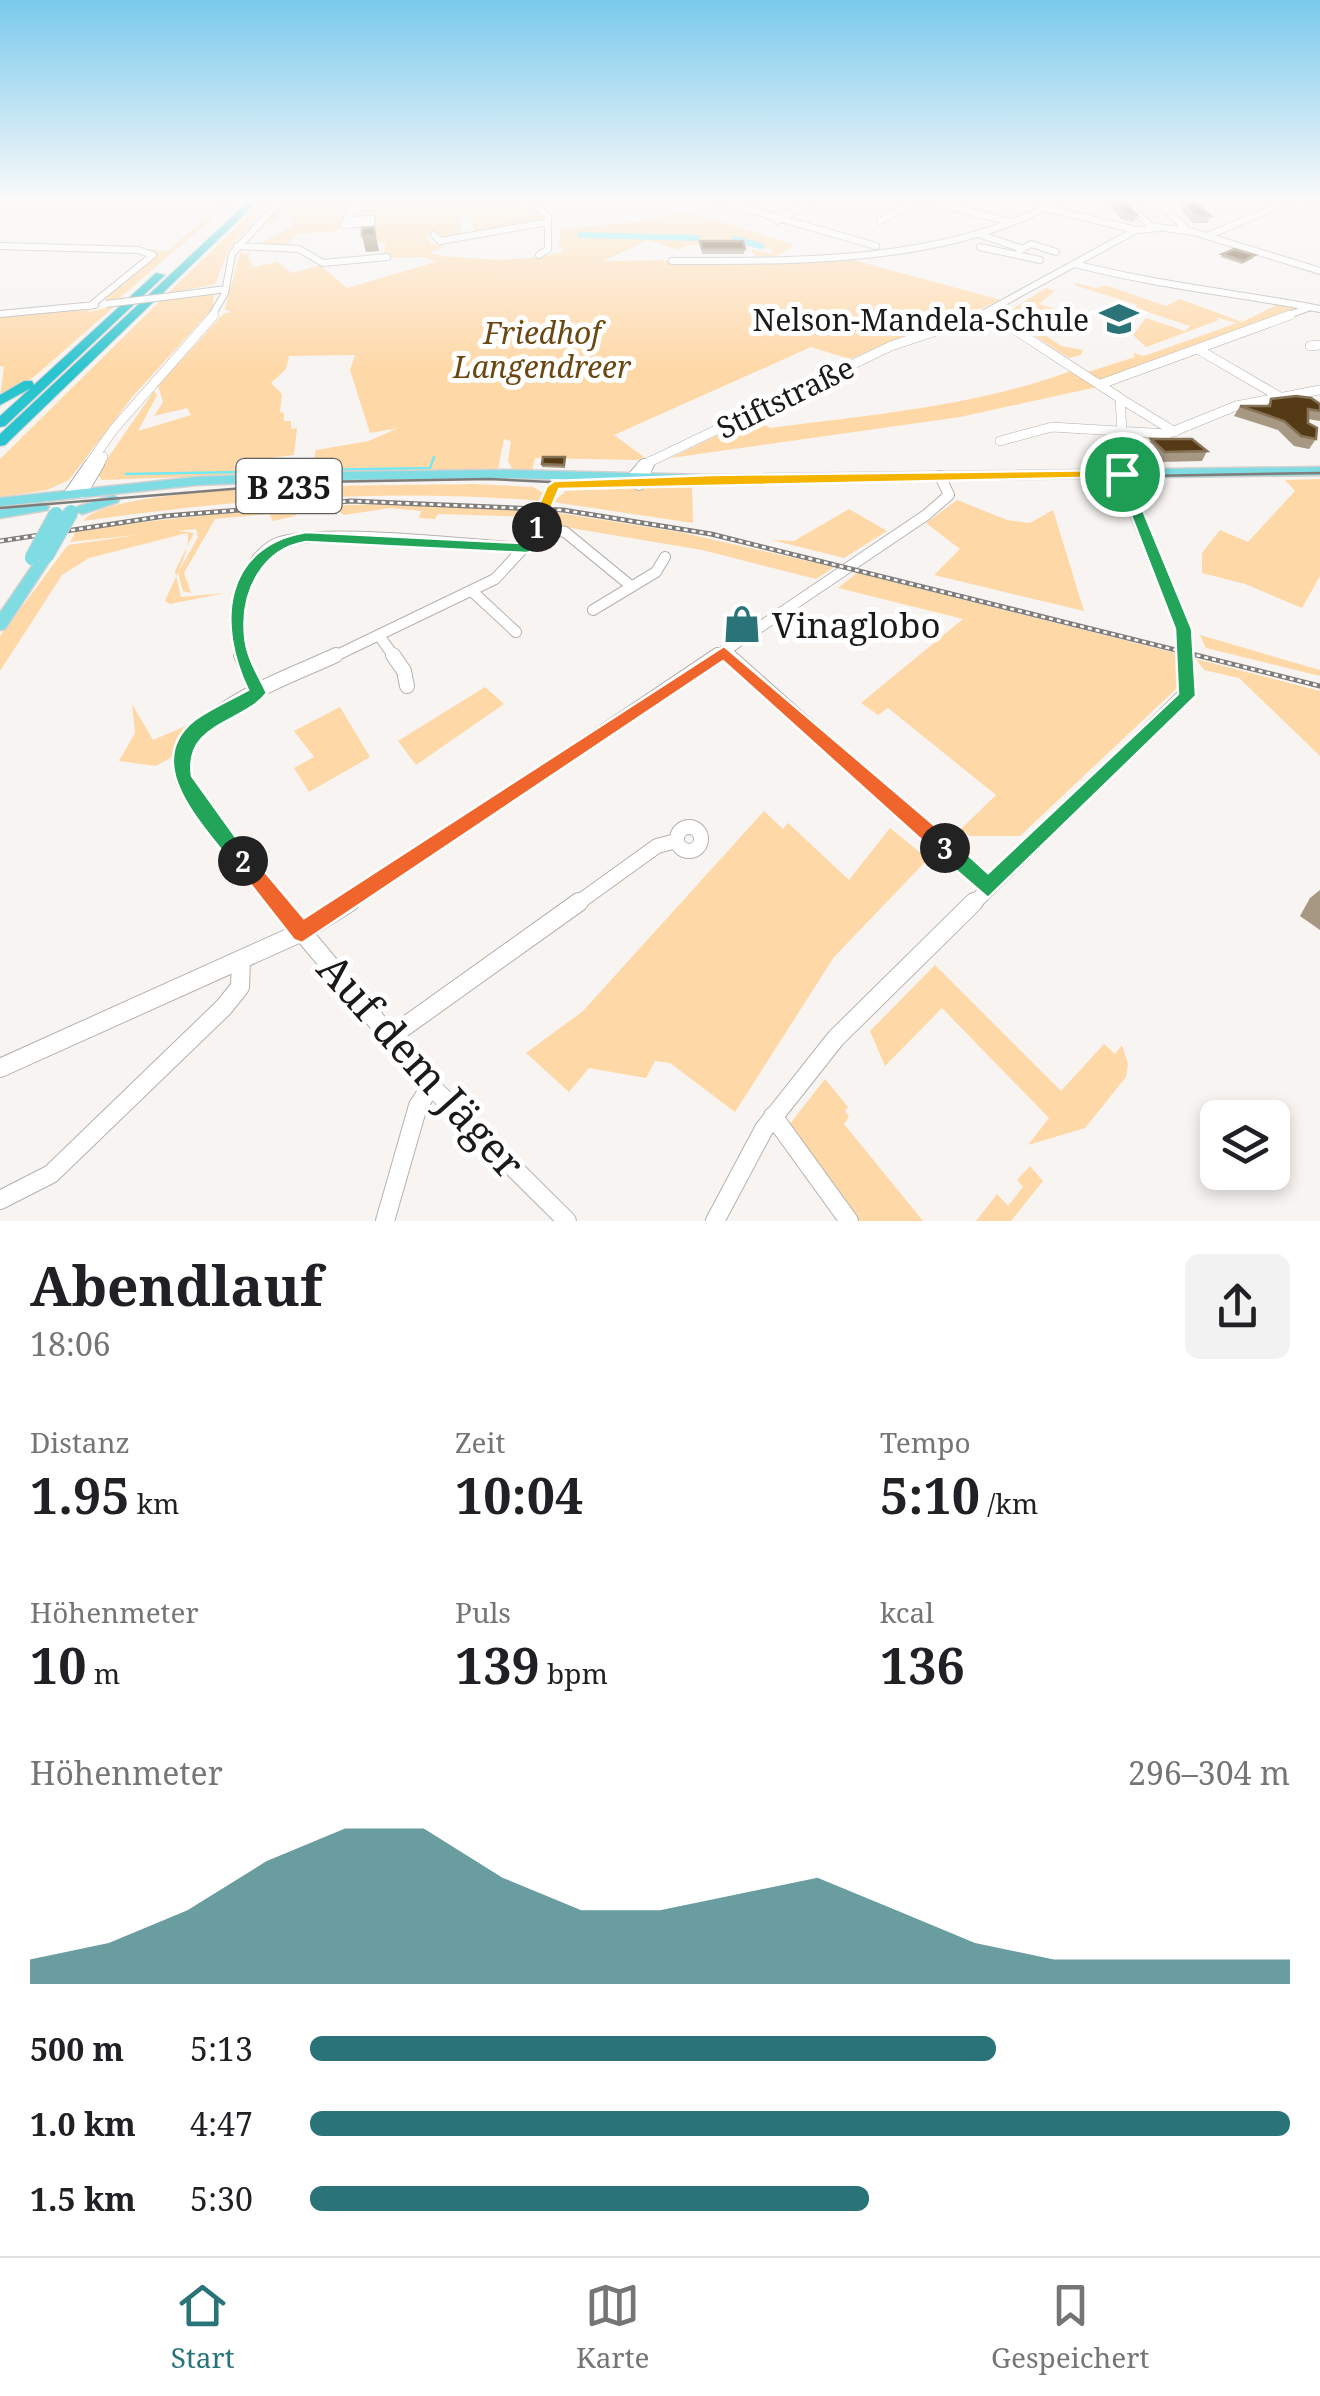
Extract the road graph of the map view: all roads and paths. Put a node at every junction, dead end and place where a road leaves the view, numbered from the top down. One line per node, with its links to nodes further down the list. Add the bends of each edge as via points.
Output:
1 (150, 257): 17 (street)
2 (179, 257): 22 (highway)
3 (195, 257): 33 (highway)
4 (232, 257): 15 (street)
5 (310, 257): 6 (street, via 323,263)
6 (378, 257)
7 (821, 257): 11 (street)
8 (1033, 257): 12 (street)
9 (1088, 257): 13 (street, Stiftstraße)
10 (1275, 257): 14 (street, Stiftstraße)
11 (677, 260)
12 (1040, 260)
13 (1075, 264): 18 (street); 20 (street, Stiftstraße)
14 (1320, 271)
15 (226, 289): 17 (street, bridge); 41 (street, via 211,319 124,418)
16 (1320, 302): 18 (street)
17 (95, 305): 21 (street)
18 (1310, 307): 19 (street); 23 (street)
19 (1320, 309)
20 (988, 313): 24 (street); 37 (street, Stiftstraße, via 891,346 636,468)
21 (0, 314)
22 (82, 346): 28 (highway); 29 (highway)
23 (1202, 351): 24 (street); 26 (street)
24 (1100, 384): 27 (street)
25 (1320, 390): 26 (street)
26 (1280, 397): 30 (street, via 1236,406)
27 (1120, 399): 30 (street); 31 (street)
28 (0, 401)
29 (0, 422)
30 (1176, 432): 31 (street)
31 (1124, 434): 32 (street, via 1052,427); 35 (street)
32 (1000, 440)
33 (0, 442)
34 (1320, 472): 35 (main road, B 235)
35 (1122, 474): 36 (main road, B 235); 58 (street, via 1183,629 1188,692)
36 (940, 476): 37 (main road, B 235); 54 (street, via 949,494 938,504)
37 (638, 480): 38 (main road, B 235)
38 (555, 482): 41 (main road, B 235, via 289,486 113,499); 41 (main road, B 235, via 503,474 330,476); 43 (street, Auf dem Jäger)
39 (0, 502): 41 (main road)
40 (19, 510): 41 (main road); 41 (main road); 42 (main road)
41 (65, 511): 45 (main road, bridge)
42 (0, 514)
43 (537, 526): 44 (street, Auf dem Jäger); 47 (street, via 565,532)
44 (526, 548): 48 (street, Auf dem Jäger); 56 (street, via 306,537 274,545 250,570 236,624 242,660)
45 (39, 557): 49 (main road); 51 (main road)
46 (665, 557): 47 (street, via 658,570)
47 (631, 586): 50 (street)
48 (474, 593): 52 (street); 53 (street, Auf dem Jäger)
49 (0, 610)
50 (593, 610)
51 (0, 625)
52 (516, 632)
53 (380, 637): 55 (street, via 404,671); 56 (street, Auf dem Jäger)
54 (724, 652): 58 (street); 59 (street)
55 (406, 686)
56 (258, 693): 59 (street, Auf dem Jäger, via 199,727 182,754 182,779)
57 (676, 841): 61 (street, via 657,846)
58 (988, 887): 64 (street, via 872,999)
59 (302, 932): 60 (street); 61 (street, Auf dem Jäger)
60 (240, 960): 62 (street); 65 (street, via 240,987 224,1008 51,1174)
61 (390, 1037): 63 (street, Auf dem Jäger)
62 (0, 1068)
63 (431, 1086): 66 (street, via 418,1106); 67 (street, Auf dem Jäger)
64 (773, 1116): 68 (street); 69 (street)
65 (0, 1200)
66 (386, 1221)
67 (567, 1221)
68 (715, 1221)
69 (849, 1221)

